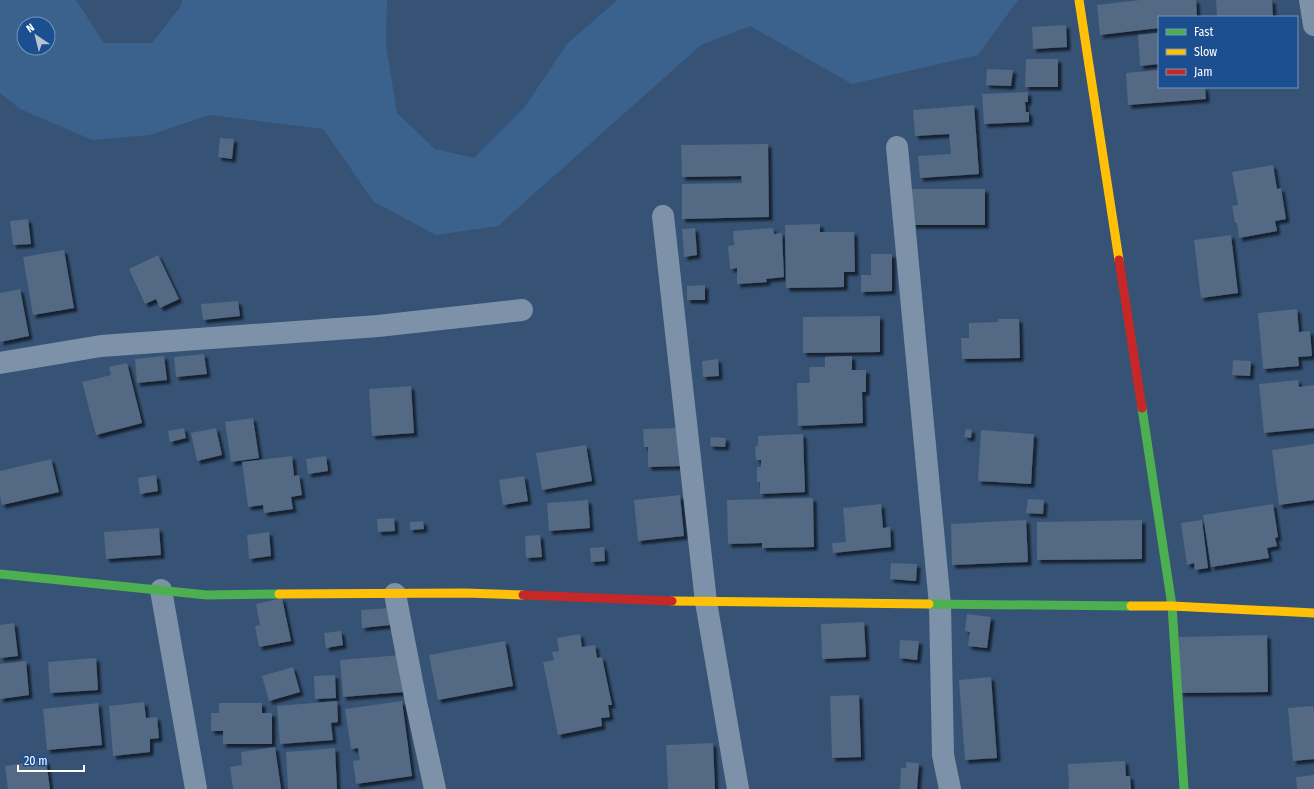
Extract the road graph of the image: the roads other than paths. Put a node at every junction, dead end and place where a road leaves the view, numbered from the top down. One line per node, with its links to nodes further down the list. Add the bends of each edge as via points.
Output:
1 (1079, 0): 13 (street)
2 (1310, 0): 3 (street)
3 (1314, 25)
4 (897, 147): 12 (street)
5 (662, 216): 11 (street)
6 (522, 310): 7 (street, via 378,326 101,346)
7 (0, 363)
8 (0, 574): 9 (street)
9 (161, 590): 10 (street, via 207,595); 15 (street)
10 (395, 594): 11 (street, via 465,593); 16 (street)
11 (706, 602): 12 (street); 17 (street)
12 (940, 605): 13 (street); 18 (street, via 943,755)
13 (1172, 606): 14 (street); 19 (street)
14 (1314, 613)
15 (196, 789)
16 (435, 789)
17 (738, 789)
18 (950, 789)
19 (1184, 789)

